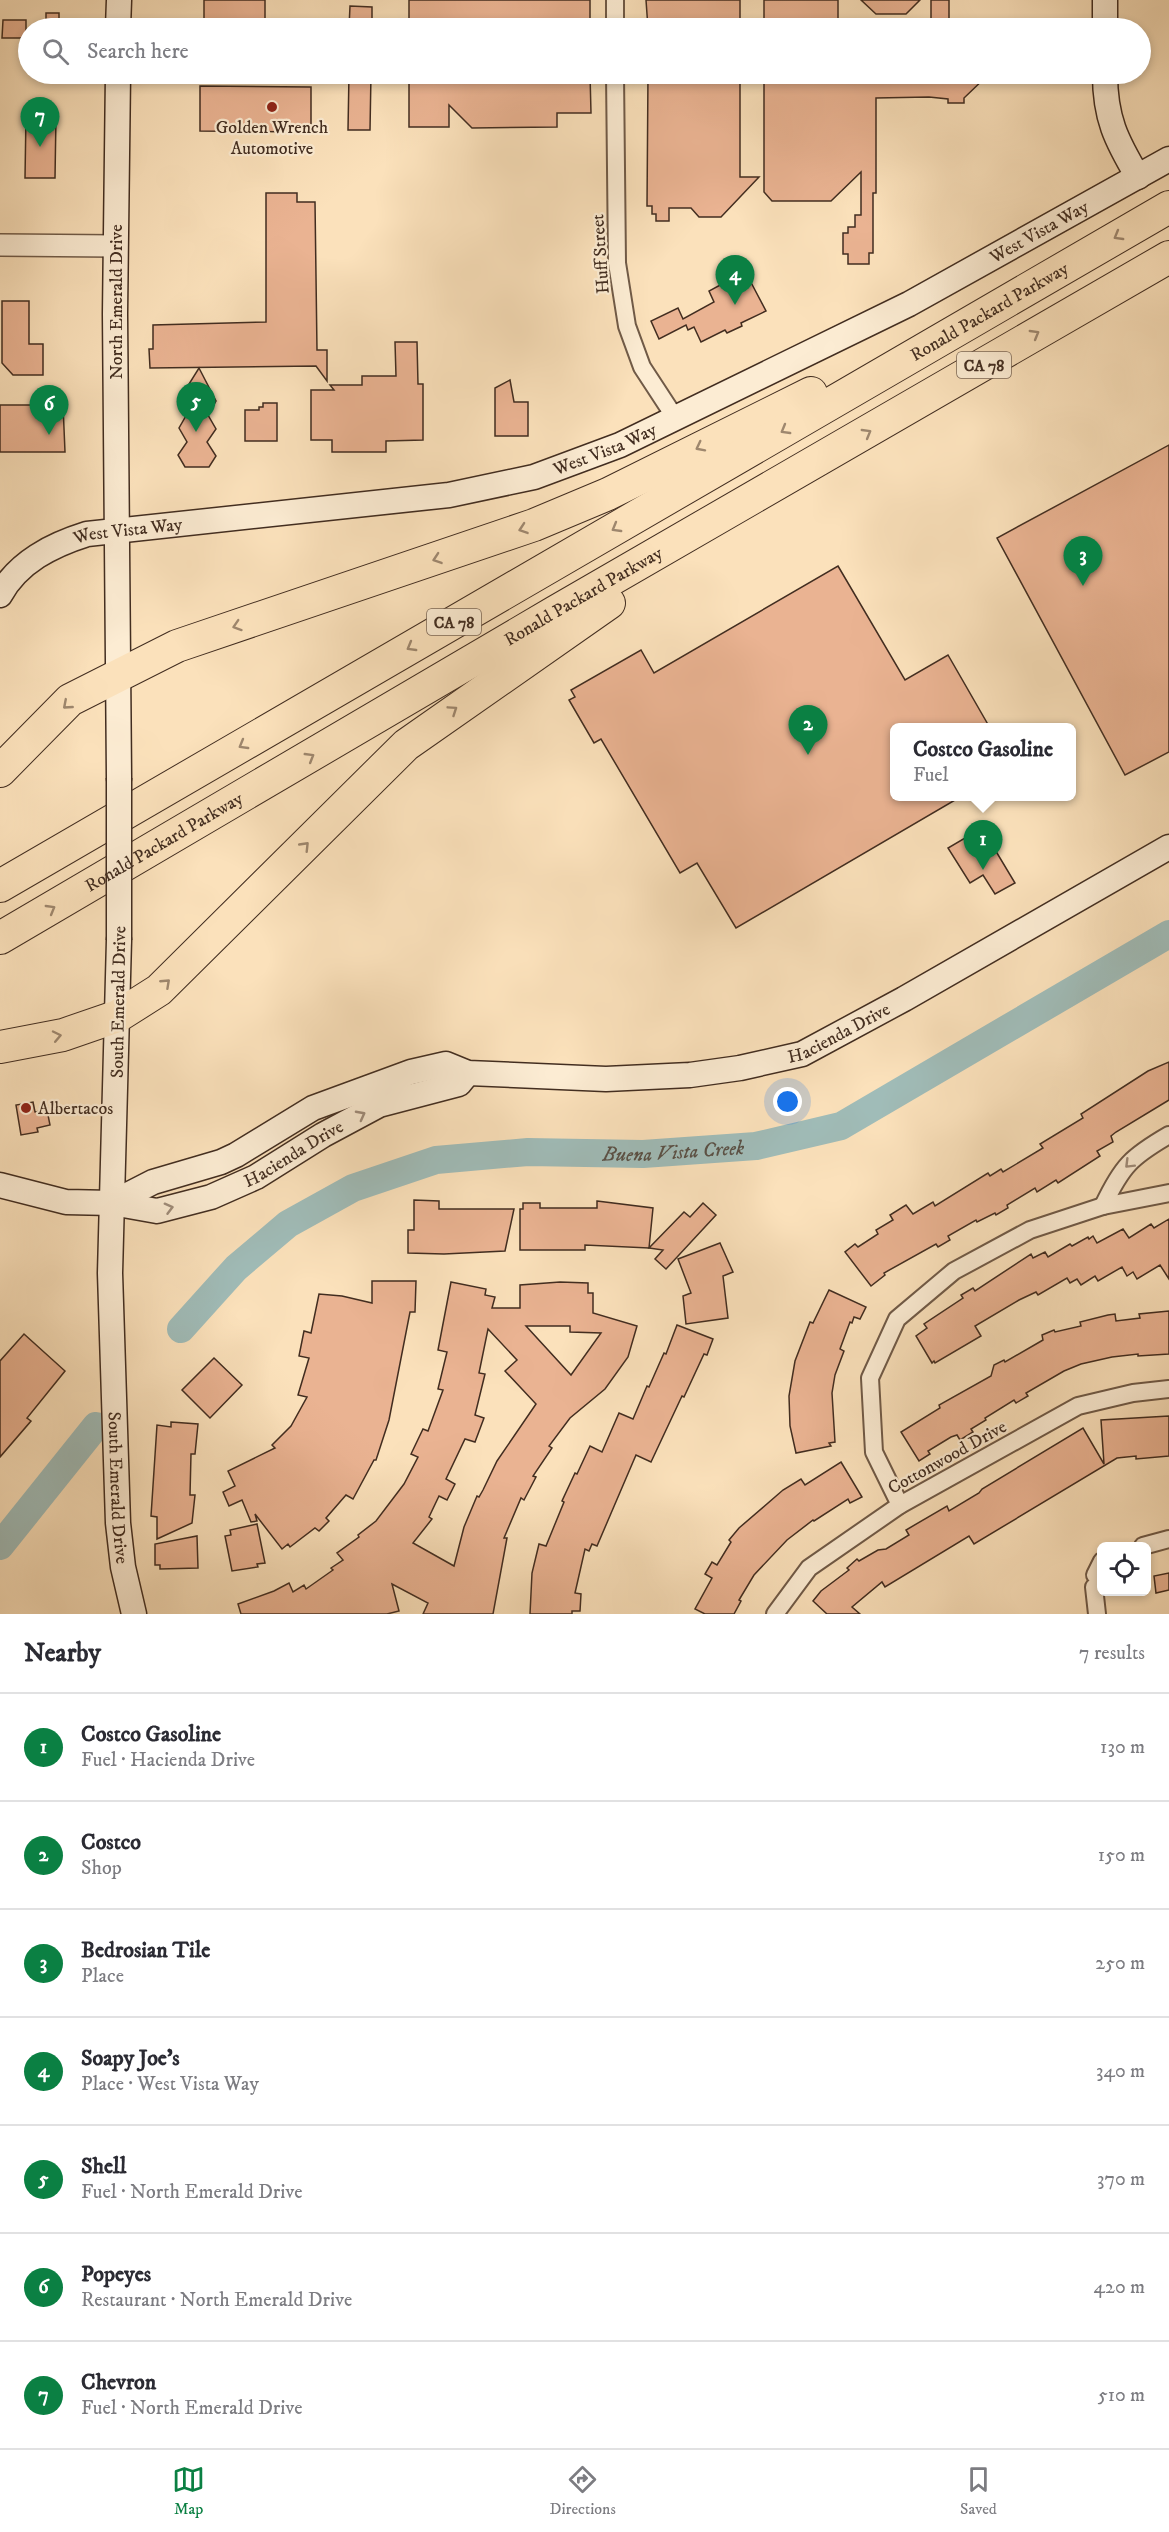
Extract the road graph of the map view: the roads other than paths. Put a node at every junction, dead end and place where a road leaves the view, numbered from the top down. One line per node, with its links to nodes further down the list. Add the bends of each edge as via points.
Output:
1 (119, 0): 4 (main road)
2 (615, 0): 5 (street)
3 (1105, 0): 6 (main road)
4 (118, 18)
5 (615, 18)
6 (1105, 18)
7 (118, 84): 14 (main road, North Emerald Drive)
8 (615, 84): 17 (street, Huff Street, via 617,263 627,326 642,367)
9 (1105, 84): 11 (main road, via 1115,136)
10 (1169, 159): 11 (main road, West Vista Way)
11 (1138, 177): 17 (main road, West Vista Way, via 909,304)
12 (1169, 207): 16 (highway, Ronald Packard Parkway / CA 78, one-way to 16)
13 (0, 245): 14 (street)
14 (116, 246): 19 (main road, North Emerald Drive)
15 (1169, 257): 18 (highway, Ronald Packard Parkway / CA 78, one-way to 15)
16 (908, 358): 21 (highway, one-way to 21, via 805,395 608,494 534,525 177,646); 24 (highway, Ronald Packard Parkway / CA 78, one-way to 24)
17 (676, 419): 19 (main road, West Vista Way, via 620,446 534,477 449,495)
18 (798, 473): 25 (highway, Ronald Packard Parkway / CA 78, one-way to 18); 26 (highway, one-way to 18, via 159,990 406,745)
19 (118, 531): 20 (main road, West Vista Way, via 87,534 62,543 16,571); 21 (main road, South Emerald Drive)
20 (0, 595)
21 (118, 676): 22 (highway, one-way to 22, via 70,700); 26 (main road, South Emerald Drive, bridge)
22 (0, 771)
23 (1169, 847): 31 (main road, Hacienda Drive, via 802,1054 690,1075 603,1079 468,1073 446,1064 411,1072 313,1108 236,1155 153,1182)
24 (0, 886)
25 (0, 938)
26 (118, 1016): 27 (highway, one-way to 26, via 63,1035); 31 (main road, South Emerald Drive)
27 (0, 1047)
28 (1169, 1136): 32 (street, one-way to 32, via 1142,1151 1118,1174)
29 (0, 1185): 31 (main road, Hacienda Drive, via 66,1202)
30 (1169, 1193): 32 (street)
31 (112, 1203): 38 (main road, South Emerald Drive, via 110,1273 118,1523)
32 (1103, 1206): 34 (street, via 1030,1230 954,1271 897,1319 870,1378 874,1452)
33 (1169, 1389): 34 (street, Cottonwood Drive, via 1078,1406)
34 (900, 1505): 39 (street, Cottonwood Drive, via 809,1568)
35 (1169, 1539): 36 (street)
36 (1151, 1544)
37 (1097, 1596): 40 (street)
38 (134, 1614)
39 (775, 1614)
40 (1097, 1614)

